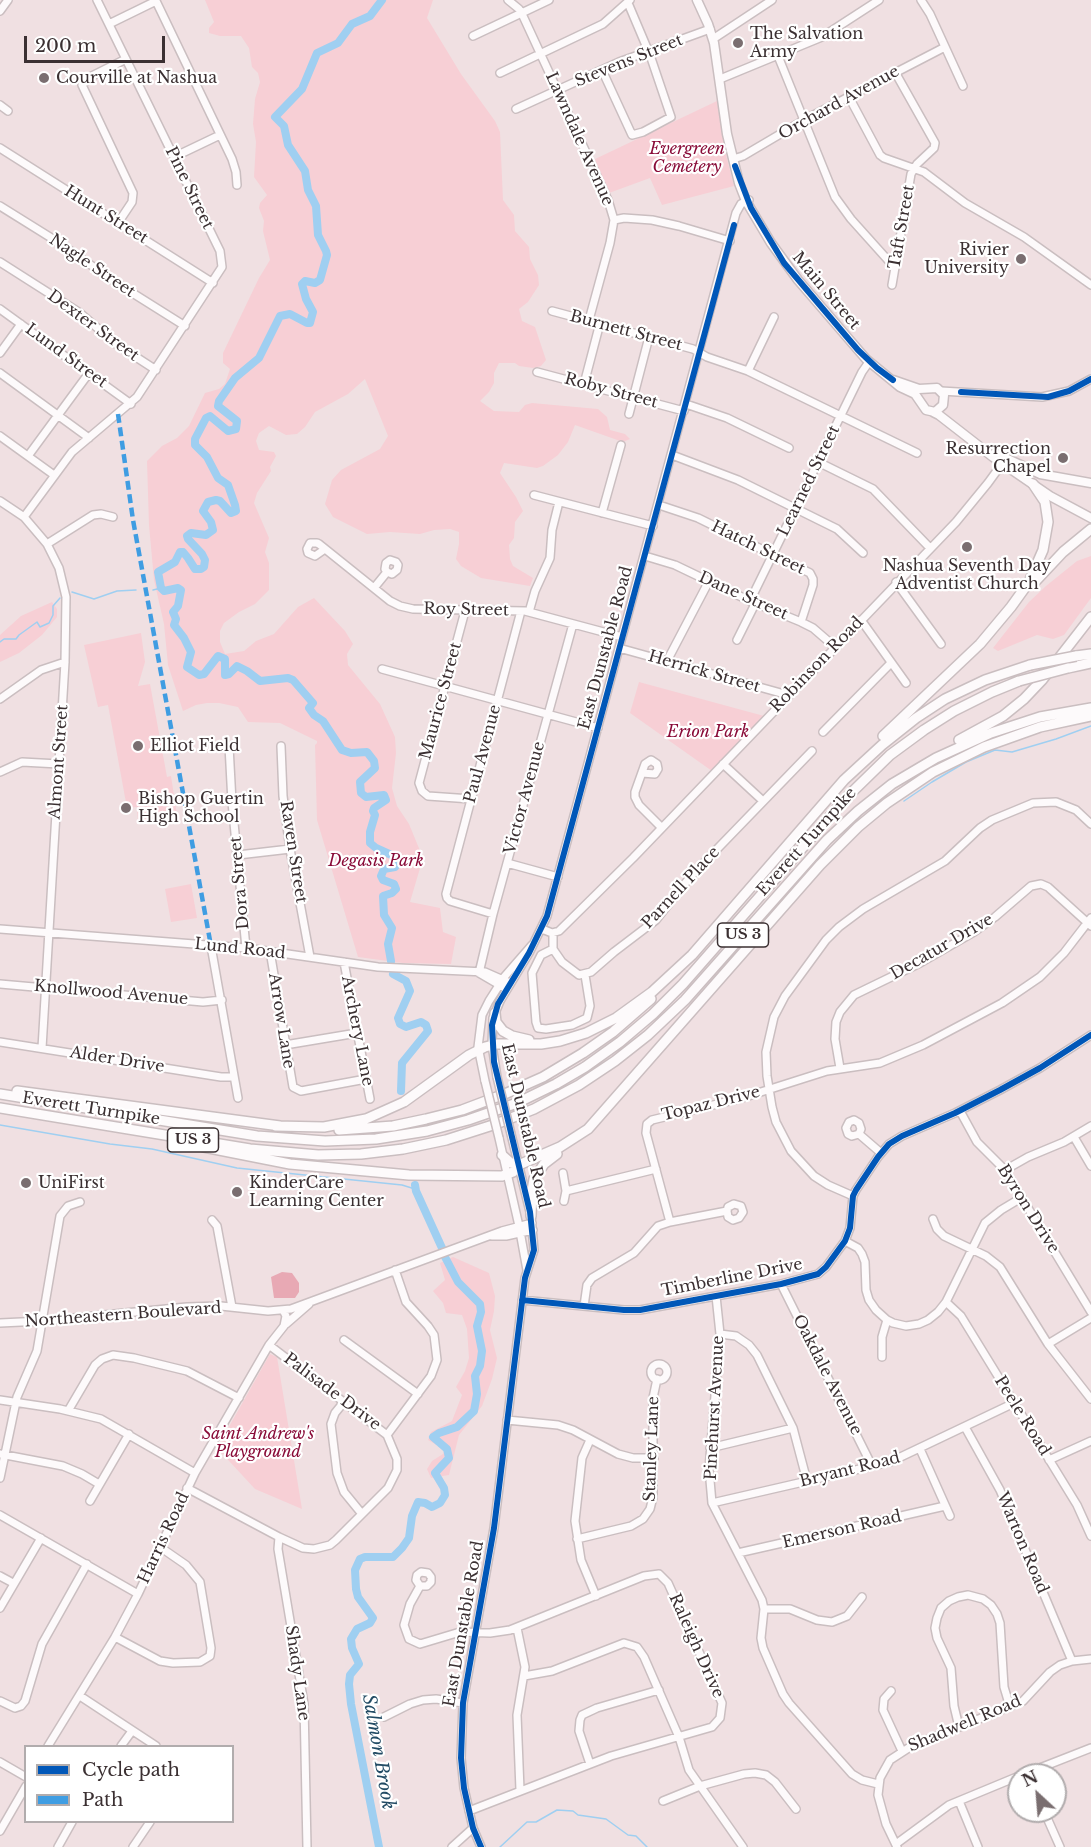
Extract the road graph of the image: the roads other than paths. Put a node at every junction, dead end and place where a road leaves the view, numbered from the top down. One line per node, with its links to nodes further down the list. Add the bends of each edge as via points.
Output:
1 (8, 0): 11 (street)
2 (97, 0): 13 (street, Pine Street)
3 (508, 0): 12 (street, Lawndale Avenue)
4 (549, 0): 12 (street)
5 (697, 0): 14 (main road, Main Street)
6 (772, 0): 16 (street)
7 (879, 0): 20 (street, via 822,37)
8 (921, 0): 17 (street)
9 (156, 1): 13 (street); 33 (street)
10 (629, 1): 18 (street); 19 (street, via 605,23)
11 (0, 11)
12 (521, 12): 15 (street); 19 (street, Lawndale Avenue)
13 (109, 24): 21 (street, Pine Street)
14 (710, 29): 16 (main road, Main Street); 18 (street, Stevens Street)
15 (473, 36)
16 (713, 39): 25 (main road, Main Street)
17 (945, 47): 23 (street, Orchard Avenue); 26 (street)
18 (648, 51): 22 (street, Stevens Street); 22 (street, via 670,117 643,132 632,135)
19 (540, 54): 24 (street); 27 (street, Lawndale Avenue)
20 (778, 56): 25 (street); 32 (street)
21 (126, 59): 35 (street, Pine Street); 42 (street, via 90,77 82,86 133,193 132,202)
22 (602, 70): 27 (street, Stevens Street)
23 (895, 72): 28 (street, Orchard Avenue); 37 (street, Taft Street, via 935,143)
24 (500, 73)
25 (720, 79): 36 (main road, Main Street)
26 (963, 86)
27 (558, 91): 30 (street, Stevens Street); 41 (street, Lawndale Avenue)
28 (849, 97): 32 (street, Orchard Avenue); 37 (street, via 880,155)
29 (0, 105): 31 (street)
30 (516, 109)
31 (8, 111)
32 (804, 120): 36 (street, Orchard Avenue); 45 (street, via 838,202)
33 (220, 135): 35 (street); 38 (street, via 234,166)
34 (0, 148): 42 (street, Hunt Street)
35 (174, 157): 46 (street, Pine Street, via 222,256 222,267)
36 (734, 162): 39 (main road, Main Street)
37 (914, 167): 45 (street, Taft Street); 48 (street)
38 (237, 185)
39 (749, 203): 43 (street, East Dunstable Road, via 734,225); 59 (main road, Main Street, via 789,269)
40 (0, 206): 55 (street, Nagle Street)
41 (614, 220): 43 (street, via 652,220); 52 (street, Lawndale Avenue)
42 (118, 223): 46 (street, Hunt Street)
43 (730, 241): 58 (street, East Dunstable Road)
44 (0, 262): 60 (street, Dexter Street, via 80,313 116,344)
45 (895, 268): 47 (street, Taft Street)
46 (213, 283): 55 (street, Pine Street)
47 (892, 285)
48 (1091, 285)
49 (0, 309): 54 (street, Lund Street)
50 (552, 311): 52 (street, Burnett Street)
51 (774, 317): 61 (street)
52 (589, 320): 53 (street, Burnett Street)
53 (600, 323): 56 (street, Burnett Street); 67 (street)
54 (21, 324): 57 (street); 64 (street, Lund Street)
55 (185, 326): 60 (street, Pine Street)
56 (649, 337): 58 (street, Burnett Street); 71 (street)
57 (0, 352)
58 (700, 352): 61 (street, Burnett Street); 75 (street, East Dunstable Road)
59 (869, 362): 66 (main road, Main Street); 79 (street, Learned Street)
60 (156, 370): 73 (street, Pine Street)
61 (748, 371): 79 (street, Burnett Street)
62 (537, 372): 67 (street, Roby Street)
63 (0, 373): 77 (street)
64 (89, 373): 73 (street, Lund Street); 77 (street)
65 (1091, 379): 70 (street, via 1048,397)
66 (893, 380): 68 (main road, Main Street); 72 (main road, Main Street, via 915,394)
67 (584, 384): 71 (street, Roby Street)
68 (927, 389): 69 (main road); 72 (main road)
69 (941, 391): 70 (street); 74 (main road)
70 (961, 392): 74 (street)
71 (633, 397): 75 (street, Roby Street); 78 (street)
72 (920, 402): 76 (main road, via 924,409)
73 (131, 404): 82 (street, Pine Street)
74 (944, 404): 76 (main road); 80 (main road, via 945,413)
75 (685, 407): 84 (street, Roby Street, via 727,418); 86 (street, East Dunstable Road)
76 (933, 412): 80 (main road)
77 (58, 414): 82 (street); 87 (street)
78 (629, 414)
79 (840, 416): 85 (street, Burnett Street); 89 (street, Learned Street)
80 (957, 428): 88 (main road)
81 (0, 436): 87 (street)
82 (89, 438): 90 (street, Pine Street)
83 (621, 445): 98 (street)
84 (789, 448)
85 (917, 453)
86 (672, 455): 96 (street, East Dunstable Road); 97 (street)
87 (27, 456): 90 (street)
88 (1004, 461): 91 (main road, via 1062,480); 92 (main road); 105 (street, Robinson Road)
89 (818, 462): 97 (street, Learned Street); 105 (street, via 873,489)
90 (54, 475): 99 (street, Pine Street)
91 (1091, 483)
92 (1033, 484): 101 (main road); 115 (highway, via 1046,506 1046,539 1035,571)
93 (534, 495): 95 (street)
94 (0, 501): 99 (street, Almont Street)
95 (559, 502): 98 (street); 117 (street, Paul Avenue, via 550,558)
96 (659, 505): 102 (street, East Dunstable Road); 108 (street, Hatch Street, via 698,518)
97 (795, 508): 107 (street, via 837,529); 108 (street, Learned Street)
98 (602, 513): 102 (street)
99 (24, 517): 104 (street, Almont Street)
100 (113, 517): 104 (street, via 93,515)
101 (1091, 518)
102 (653, 526): 109 (street, East Dunstable Road)
103 (1091, 529): 115 (highway, via 1059,556)
104 (47, 544): 129 (street, Almont Street, via 65,587)
105 (930, 548): 112 (street, Robinson Road)
106 (325, 549): 113 (street, Roy Street)
107 (863, 553)
108 (772, 555): 114 (street, Learned Street); 120 (street, Hatch Street, via 810,573 813,579)
109 (645, 556): 111 (street, Dane Street); 122 (street, East Dunstable Road)
110 (387, 572): 113 (street)
111 (709, 581): 114 (street, Dane Street); 128 (street)
112 (896, 582): 119 (street, Robinson Road); 124 (street)
113 (374, 588): 116 (street, Roy Street, via 404,608)
114 (752, 602): 120 (street, Dane Street); 123 (street, Learned Street)
115 (1011, 608): 155 (highway, via 966,659 853,765)
116 (465, 611): 117 (street, Roy Street); 134 (street, Maurice Street)
117 (525, 611): 121 (street, Roy Street); 137 (street, Paul Avenue)
118 (1091, 617): 150 (highway, via 1020,703)
119 (861, 620): 125 (street, Robinson Road); 130 (street)
120 (801, 622): 125 (street, Dane Street)
121 (573, 624): 122 (street, Roy Street); 139 (street, Victor Avenue)
122 (622, 637): 126 (street, East Dunstable Road)
123 (737, 640)
124 (942, 644)
125 (835, 647): 135 (street, Robinson Road)
126 (620, 648): 128 (street, Herrick Street); 141 (street, East Dunstable Road)
127 (1091, 654): 155 (highway, bridge, via 1030,665 945,699 856,768)
128 (668, 661): 135 (street, Herrick Street)
129 (65, 662): 136 (street, via 41,670); 146 (street, Almont Street)
130 (891, 663): 133 (street); 142 (street)
131 (1091, 663): 195 (highway, Everett Turnpike / US 3, bridge, via 992,692 917,734 847,796 653,1014 585,1067 508,1106 418,1133 316,1141 257,1136)
132 (382, 669): 134 (street)
133 (906, 683)
134 (445, 686): 137 (street); 151 (street, Maurice Street, via 420,780 422,791 432,797)
135 (788, 695): 147 (street, Robinson Road)
136 (0, 699)
137 (497, 701): 139 (street); 151 (street, Paul Avenue)
138 (1091, 708): 150 (highway, Everett Turnpike / US 3, via 1040,717 991,733)
139 (548, 715): 141 (street); 158 (street, Victor Avenue)
140 (1091, 716): 204 (highway, via 1040,727 976,751 920,780 868,818 820,865)
141 (598, 728): 159 (street, East Dunstable Road)
142 (823, 732)
143 (229, 746): 157 (street, Dora Street)
144 (281, 746): 156 (street, Raven Street)
145 (812, 751): 152 (street, Parnell Place)
146 (59, 764): 148 (street, via 22,762); 164 (street, Almont Street)
147 (723, 764): 152 (street); 154 (street, Robinson Road)
148 (0, 772)
149 (642, 773): 154 (street, via 635,792 636,802)
150 (892, 784): 202 (highway, Everett Turnpike / US 3, via 821,846 697,987 648,1035 587,1080 534,1109 446,1140 361,1154 276,1152)
151 (471, 799): 160 (street, Paul Avenue, via 447,898)
152 (763, 801): 175 (street, Parnell Place, via 691,876 656,920)
153 (1091, 824): 194 (street, via 1076,810 1056,802 1034,803 999,816 945,861 847,920 821,947 777,1011 766,1052)
154 (662, 828): 165 (street, Robinson Road)
155 (793, 838): 171 (highway)
156 (290, 849): 157 (street); 172 (street, Raven Street)
157 (238, 855): 168 (street, Dora Street)
158 (507, 863): 159 (street); 160 (street, Victor Avenue)
159 (558, 877): 163 (street, East Dunstable Road)
160 (493, 914): 174 (street, Victor Avenue)
161 (1090, 922): 190 (street, via 1048,970 1002,1003 897,1056 870,1065); 190 (street, Decatur Drive, via 1048,887 1031,886 974,932 854,995 836,1022)
162 (0, 929): 164 (street, Lund Road)
163 (542, 930): 165 (street); 166 (street, East Dunstable Road)
164 (48, 933): 167 (street, Lund Road); 179 (street, Almont Street)
165 (553, 933): 169 (street)
166 (533, 944): 176 (street, East Dunstable Road); 178 (street, East Dunstable Road)
167 (211, 946): 168 (street, Lund Road); 180 (street)
168 (246, 948): 170 (street, Lund Road)
169 (553, 950): 175 (street, via 570,969); 175 (street, via 538,958 533,971 538,1028 572,1025 587,1018 590,1009)
170 (270, 951): 172 (street, Lund Road); 186 (street, Arrow Lane)
171 (692, 955): 184 (highway, via 627,1011); 200 (highway, via 651,999 607,1037 557,1069 507,1094 441,1116 393,1126 331,1130)
172 (310, 957): 173 (street, Lund Road)
173 (344, 962): 174 (street, Lund Road); 182 (street, Archery Lane)
174 (479, 973): 176 (street, Lund Road)
175 (585, 975)
176 (501, 982): 178 (street, Lund Road); 189 (street, East Dunstable Road, via 482,1015)
177 (0, 984): 179 (street, Knollwood Avenue)
178 (509, 986): 181 (street, East Dunstable Road)
179 (45, 987): 180 (street, Knollwood Avenue, via 203,1002); 188 (street, Almont Street)
180 (222, 1000): 191 (street)
181 (495, 1013): 184 (highway, via 499,1027 509,1035 535,1041); 187 (street, East Dunstable Road)
182 (357, 1033): 186 (street); 192 (street, Archery Lane)
183 (1091, 1035): 199 (street, Timberline Drive)
184 (570, 1039): 187 (highway)
185 (0, 1042): 188 (street, Alder Drive)
186 (285, 1044): 192 (street, Arrow Lane, via 292,1085 297,1090)
187 (492, 1045): 189 (highway); 208 (street, East Dunstable Road, bridge)
188 (42, 1048): 191 (street, Alder Drive)
189 (479, 1050): 200 (highway, via 404,1102 378,1114 333,1126); 207 (street, East Dunstable Road, bridge)
190 (840, 1068): 194 (street)
191 (234, 1077): 196 (street)
192 (366, 1079): 197 (street, Archery Lane)
193 (0, 1088): 200 (highway)
194 (769, 1090): 210 (street, Topaz Drive, via 652,1120 646,1133); 215 (street, via 776,1122 791,1151 819,1179)
195 (0, 1094)
196 (238, 1098)
197 (370, 1099)
198 (0, 1108): 202 (highway, Everett Turnpike / US 3)
199 (960, 1111): 206 (street, Timberline Drive, via 902,1136); 211 (street, Byron Drive, via 974,1138)
200 (275, 1126)
201 (1091, 1126): 205 (street)
202 (141, 1131): 213 (highway, via 302,1166 416,1175)
203 (859, 1134): 206 (street)
204 (580, 1136): 208 (highway); 223 (highway, via 538,1172 532,1188)
205 (1074, 1137): 209 (street); 211 (street)
206 (880, 1153): 215 (street, Timberline Drive)
207 (502, 1155): 208 (highway); 213 (street, East Dunstable Road)
208 (519, 1164): 213 (highway); 223 (street, East Dunstable Road)
209 (1091, 1166)
210 (656, 1169): 214 (street); 222 (street, Topaz Drive)
211 (1005, 1170): 216 (street, Byron Drive)
212 (563, 1173): 214 (street)
213 (507, 1175): 224 (street, East Dunstable Road)
214 (566, 1191): 217 (street)
215 (854, 1196): 225 (street, Timberline Drive)
216 (1021, 1198): 226 (street, via 985,1223); 237 (street, Byron Drive)
217 (564, 1201)
218 (80, 1202): 240 (street, via 68,1206 60,1216)
219 (727, 1211): 222 (street)
220 (933, 1219): 226 (street, via 940,1233)
221 (212, 1220): 235 (street, via 218,1226)
222 (670, 1221): 234 (street, via 653,1230 629,1256 592,1278)
223 (532, 1223): 224 (street, Harris Road); 228 (street, East Dunstable Road, via 533,1256)
224 (520, 1229): 227 (street, Harris Road); 228 (street, East Dunstable Road)
225 (845, 1241): 229 (street, Timberline Drive, via 822,1271); 239 (street, via 862,1254 867,1295)
226 (972, 1249): 233 (street); 245 (street, via 1000,1267)
227 (395, 1270): 232 (street, Harris Road); 249 (street, via 406,1302 431,1330 436,1346 435,1368)
228 (527, 1270): 231 (street, East Dunstable Road)
229 (781, 1284): 230 (street, Timberline Drive); 269 (street, Oakdale Avenue)
230 (716, 1296): 234 (street, Timberline Drive, via 634,1310); 243 (street, Pinehurst Avenue)
231 (522, 1300): 234 (street, Timberline Drive); 257 (street, East Dunstable Road)
232 (311, 1302): 236 (street, Harris Road); 242 (street, Harris Road)
233 (946, 1302): 239 (street, via 920,1324 906,1326); 255 (street, Peele Road, via 961,1316)
234 (584, 1306)
235 (232, 1307): 236 (street, Northeastern Boulevard); 240 (street, Northeastern Boulevard, via 179,1307)
236 (283, 1311): 242 (street, Harris Road)
237 (1091, 1312)
238 (1091, 1318): 245 (street)
239 (887, 1320): 247 (street)
240 (42, 1321): 241 (street, Northeastern Boulevard); 253 (street, via 34,1359)
241 (0, 1323)
242 (281, 1328): 246 (street, Harris Road)
243 (720, 1334): 259 (street, via 736,1336 753,1349); 264 (street, Pinehurst Avenue)
244 (344, 1340): 249 (street)
245 (1048, 1344): 251 (street)
246 (269, 1345): 250 (street, Harris Road); 254 (street, Palisade Drive)
247 (882, 1357)
248 (657, 1379): 267 (street, Stanley Lane, via 653,1398)
249 (418, 1394): 261 (street)
250 (239, 1398): 256 (street, via 187,1371 113,1355 95,1365); 270 (street, Harris Road)
251 (1091, 1398)
252 (0, 1400): 253 (street)
253 (15, 1402): 256 (street); 266 (street)
254 (344, 1402): 261 (street, Palisade Drive); 278 (street, via 331,1424 335,1461 344,1492)
255 (1014, 1403): 258 (street, Bryant Road); 268 (street, Peele Road)
256 (68, 1411): 260 (street, via 101,1419)
257 (507, 1420): 262 (street, via 558,1425); 297 (street, East Dunstable Road)
258 (965, 1427): 265 (street, Bryant Road); 300 (street, Warton Road, via 1000,1490)
259 (793, 1428): 264 (street); 272 (street)
260 (129, 1434): 270 (street); 273 (street)
261 (387, 1436): 278 (street, Palisade Drive, via 396,1452 397,1470 388,1488)
262 (590, 1440): 267 (street, via 618,1454); 284 (street, via 584,1452 577,1495)
263 (1091, 1441): 268 (street)
264 (710, 1448): 276 (street, Pinehurst Avenue)
265 (920, 1449): 269 (street, Bryant Road); 277 (street)
266 (3, 1455): 271 (street); 273 (street, via 63,1466)
267 (654, 1458): 284 (street, Stanley Lane, via 652,1503 644,1519 622,1529)
268 (1049, 1460): 281 (street, Peele Road)
269 (872, 1466): 272 (street, Bryant Road)
270 (195, 1473): 274 (street, Harris Road)
271 (0, 1478)
272 (807, 1481): 276 (street, Bryant Road)
273 (99, 1484): 275 (street)
274 (187, 1488): 282 (street, Palisade Drive); 285 (street, Harris Road)
275 (90, 1501)
276 (712, 1503): 286 (street, Pinehurst Avenue)
277 (945, 1506): 280 (street); 286 (street, Emerson Road)
278 (362, 1514): 282 (street, Palisade Drive, via 321,1549 303,1548)
279 (0, 1515): 283 (street)
280 (950, 1516)
281 (1091, 1536)
282 (279, 1537): 339 (street, Shady Lane, via 304,1704)
283 (41, 1538): 287 (street); 289 (street)
284 (577, 1539): 292 (street)
285 (160, 1547): 291 (street, Harris Road); 298 (street, via 186,1565 200,1582 210,1656 200,1662 160,1661)
286 (738, 1553): 295 (street, Pinehurst Avenue)
287 (87, 1564): 291 (street); 305 (street, via 42,1644 26,1701 15,1708)
288 (0, 1576): 289 (street)
289 (13, 1583): 294 (street)
290 (420, 1586): 297 (street, Raleigh Drive, via 404,1625 412,1641 423,1643)
291 (138, 1594): 298 (street, Harris Road)
292 (596, 1596): 296 (street, Raleigh Drive); 311 (street, Raleigh Drive, via 648,1575 659,1574 667,1580 722,1703 716,1724)
293 (862, 1597): 295 (street, via 847,1616 832,1622 790,1609)
294 (0, 1608)
295 (764, 1609): 322 (street, Pinehurst Avenue, via 763,1648 789,1703 852,1774)
296 (517, 1628): 297 (street, Raleigh Drive); 301 (street, via 525,1660)
297 (476, 1631): 306 (street, East Dunstable Road)
298 (115, 1637): 304 (street, Harris Road)
299 (1091, 1659): 300 (street, Shadwell Road)
300 (1072, 1661): 307 (street, Shadwell Road, via 1055,1668 1028,1698)
301 (524, 1676): 302 (street, via 545,1673 629,1643 640,1650); 325 (street, via 517,1715)
302 (659, 1690): 311 (street); 319 (street, via 582,1715 579,1731)
303 (891, 1690): 316 (street, via 884,1699 883,1710)
304 (80, 1696): 310 (street); 312 (street, Harris Road)
305 (0, 1701)
306 (463, 1703): 308 (street, via 423,1700); 329 (street, East Dunstable Road, via 461,1758)
307 (1010, 1707): 309 (street, Shadwell Road); 309 (street, via 1004,1687 997,1614 978,1597 958,1597 942,1608 935,1628 951,1668)
308 (384, 1717)
309 (959, 1727): 316 (street, Shadwell Road)
310 (132, 1731): 313 (street); 314 (street)
311 (679, 1737): 319 (street, Raleigh Drive); 323 (street, via 689,1770)
312 (49, 1745)
313 (122, 1745)
314 (154, 1745)
315 (1091, 1748): 318 (street)
316 (902, 1751): 322 (street, Shadwell Road, via 885,1766)
317 (0, 1762): 320 (street)
318 (1054, 1763)
319 (590, 1764): 325 (street, Raleigh Drive)
320 (24, 1776)
321 (1007, 1782): 327 (street)
322 (878, 1784): 336 (street, via 880,1805)
323 (700, 1786): 326 (street); 328 (street, via 744,1773 760,1773 780,1785); 335 (street)
324 (24, 1789): 333 (street)
325 (520, 1790): 329 (street, Raleigh Drive)
326 (663, 1801)
327 (959, 1801): 336 (street); 343 (street)
328 (796, 1809)
329 (469, 1811): 334 (street, East Dunstable Road)
330 (71, 1823): 337 (street)
331 (149, 1823): 338 (street)
332 (1049, 1823): 344 (street)
333 (1, 1827)
334 (473, 1828): 340 (street); 341 (street, East Dunstable Road)
335 (741, 1844): 342 (street)
336 (896, 1845)
337 (58, 1847)
338 (133, 1847)
339 (307, 1847)
340 (452, 1847)
341 (482, 1847)
342 (732, 1847)
343 (978, 1847)
344 (1060, 1847)

